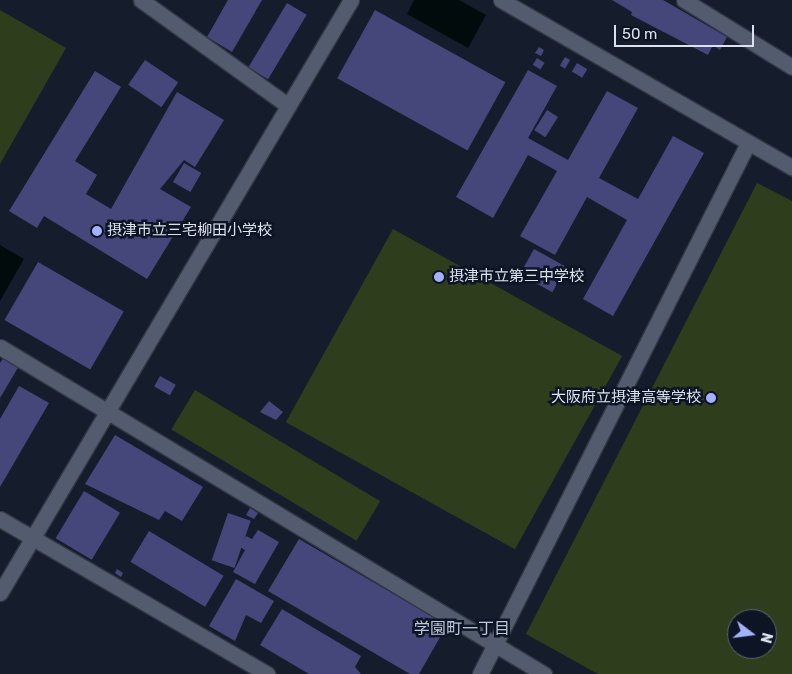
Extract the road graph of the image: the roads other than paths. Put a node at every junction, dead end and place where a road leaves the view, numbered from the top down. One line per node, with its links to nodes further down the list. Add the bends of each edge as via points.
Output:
1 (141, 0): 6 (street)
2 (351, 0): 6 (street)
3 (500, 0): 7 (street)
4 (684, 0): 5 (street)
5 (792, 67)
6 (287, 105): 10 (street)
7 (748, 143): 8 (street); 14 (street)
8 (792, 167)
9 (0, 347): 10 (street)
10 (106, 408): 12 (street); 14 (street)
11 (0, 519): 12 (street)
12 (33, 538): 13 (street); 15 (street)
13 (0, 593)
14 (496, 645): 16 (street); 17 (street)
15 (267, 674)
16 (480, 674)
17 (544, 674)

